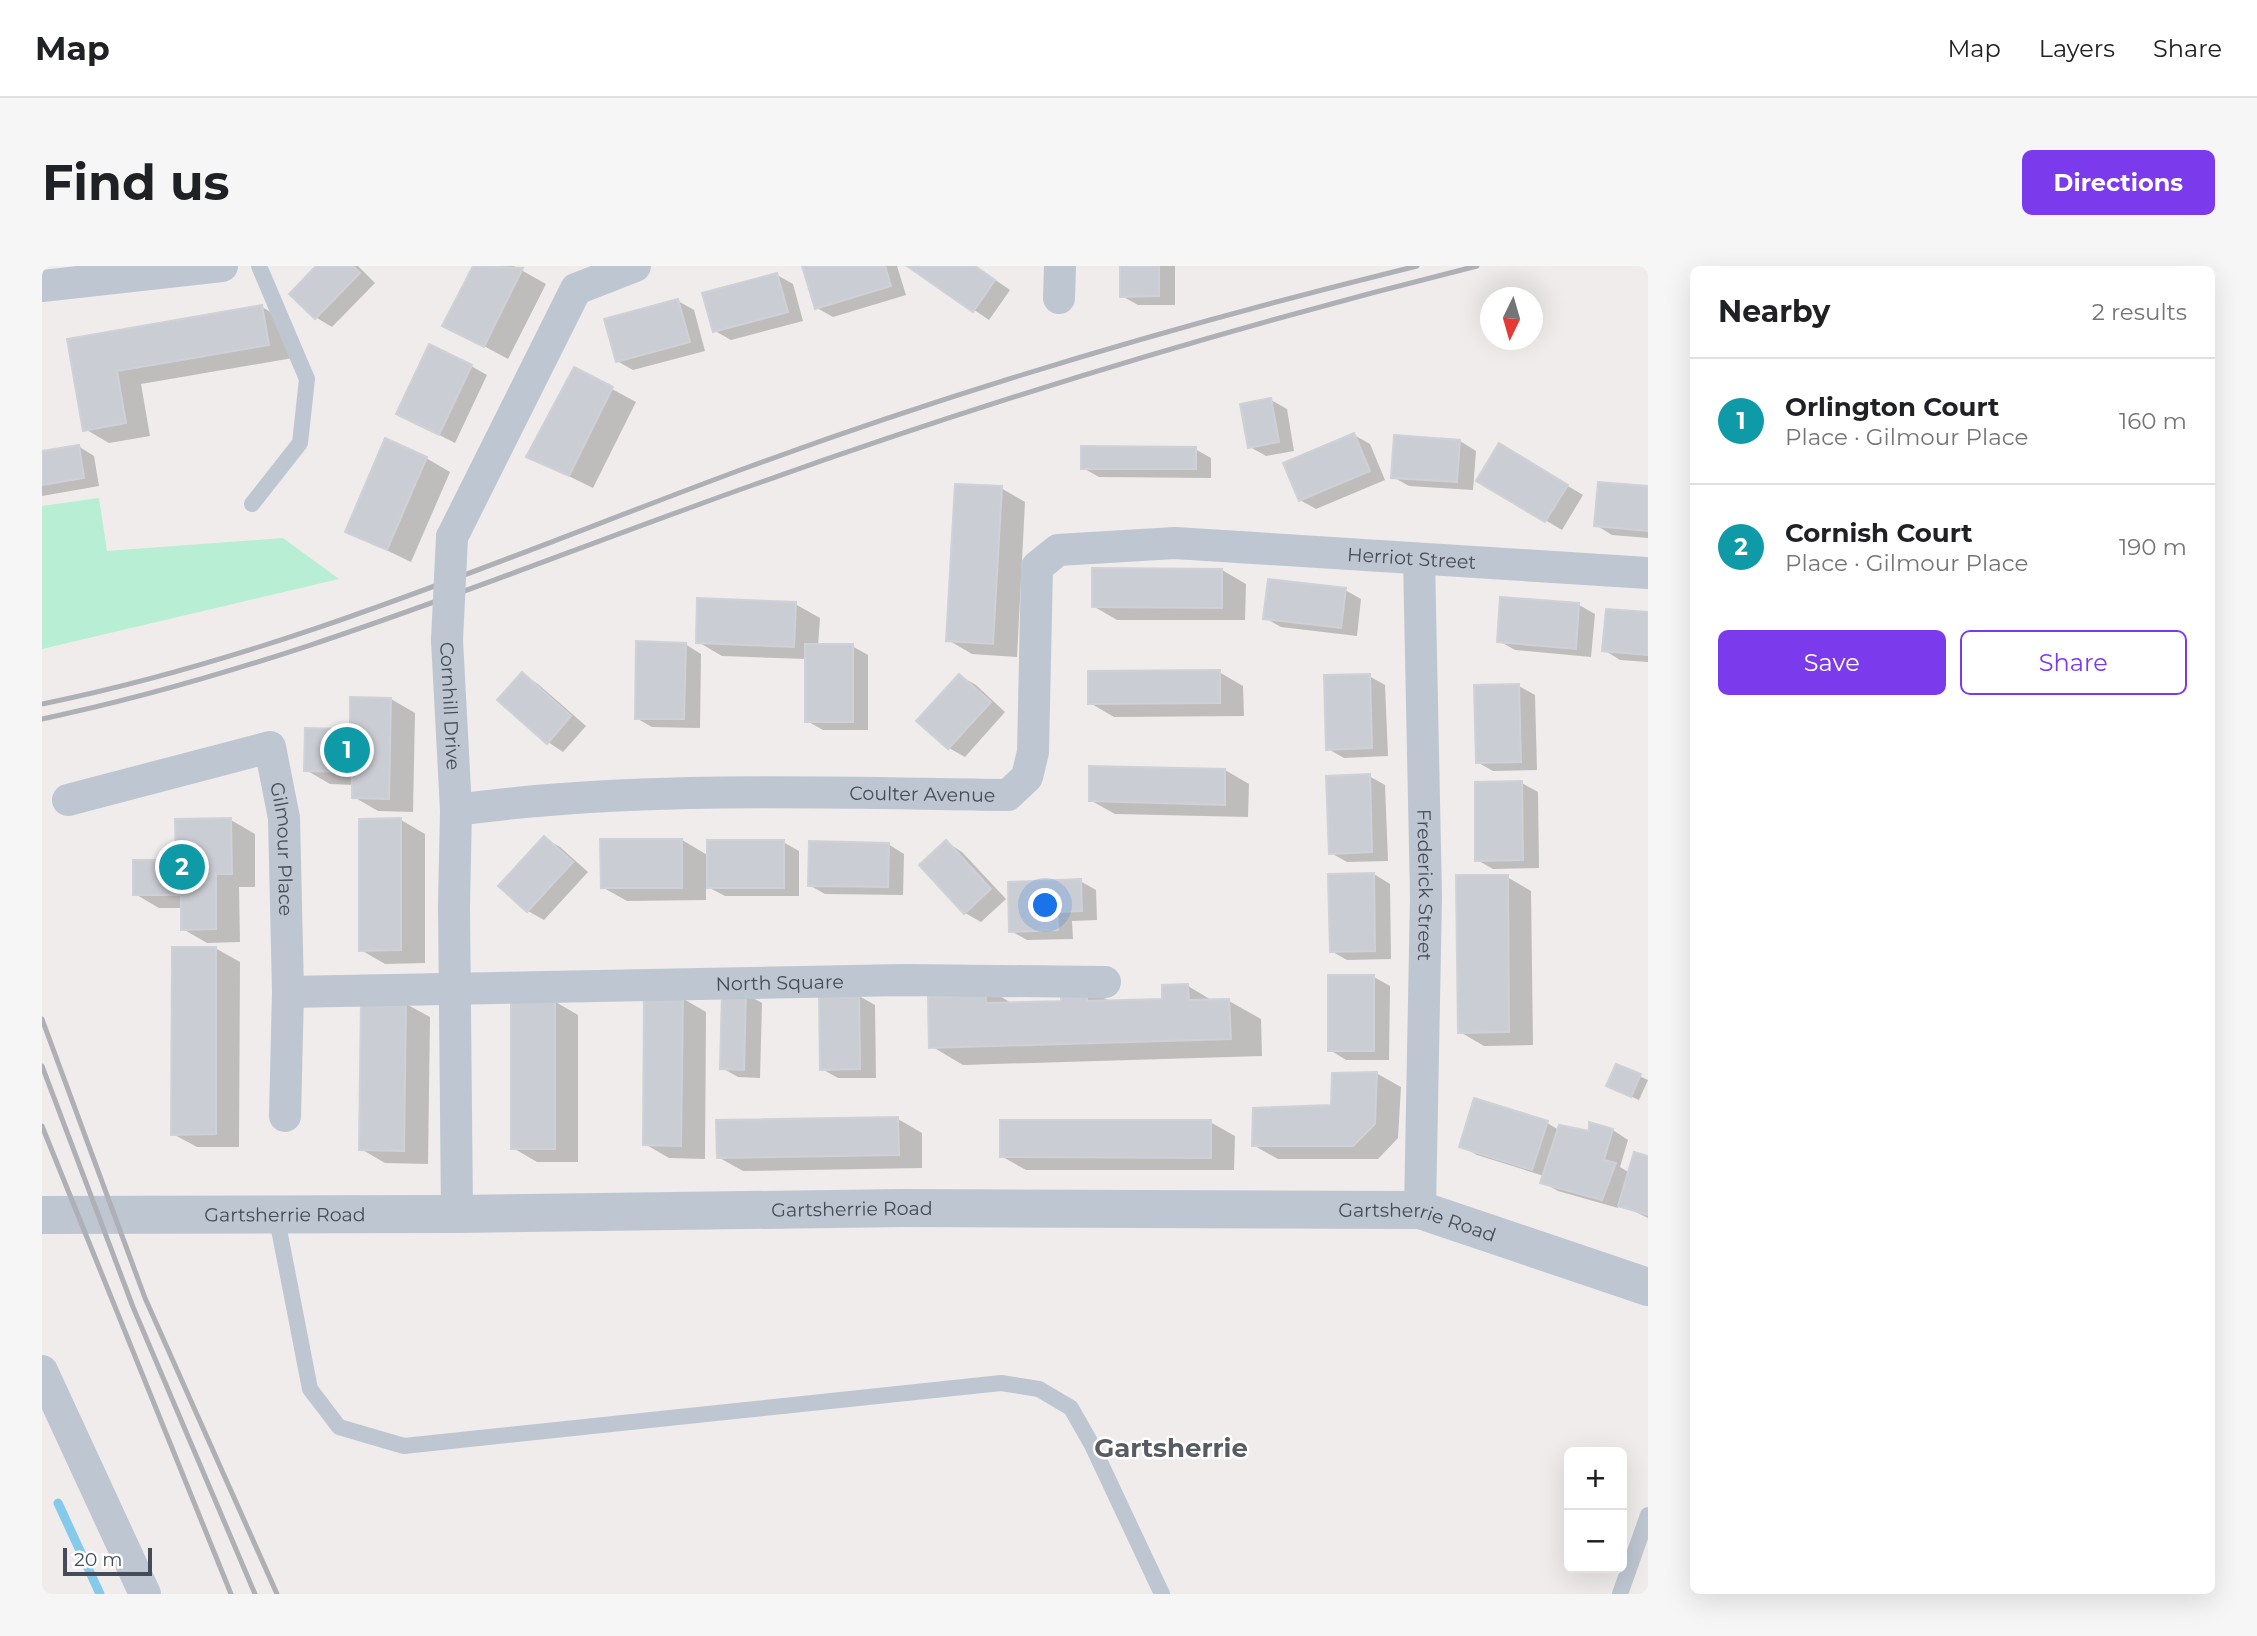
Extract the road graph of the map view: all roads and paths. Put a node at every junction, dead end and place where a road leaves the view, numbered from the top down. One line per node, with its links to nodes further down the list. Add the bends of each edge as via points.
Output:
1 (222, 266): 5 (street)
2 (259, 266): 7 (lane, via 307,379 300,443)
3 (635, 266): 12 (street, Cornhill Drive, bridge, via 576,289 452,537 447,640)
4 (1060, 266): 6 (street)
5 (42, 286)
6 (1059, 298)
7 (252, 504)
8 (1175, 543): 9 (street, Herriot Street); 12 (street, Coulter Avenue, via 1058,550 1037,567 1033,752 1027,777 1008,795 791,793 534,800)
9 (1419, 559): 10 (street, Herriot Street); 17 (street, Frederick Street, via 1426,897)
10 (1648, 573)
11 (68, 800): 15 (street, Gilmour Place, via 270,747 284,818)
12 (456, 810): 14 (street, Cornhill Drive)
13 (1105, 982): 14 (street, North Square, via 904,980)
14 (455, 988): 15 (street); 19 (street, Cornhill Drive)
15 (288, 992): 16 (street)
16 (285, 1116)
17 (1420, 1210): 19 (street, Gartsherrie Road, via 903,1208); 21 (street, Gartsherrie Road)
18 (276, 1213): 19 (street, Gartsherrie Road); 20 (street, Gartsherrie Road); 25 (lane, via 310,1389 339,1427 404,1446 1001,1383 1040,1389 1071,1408)
19 (457, 1214)
20 (42, 1215)
21 (1648, 1287)
22 (42, 1371): 24 (street)
23 (1648, 1515): 26 (lane)
24 (145, 1594)
25 (1162, 1594)
26 (1620, 1594)

